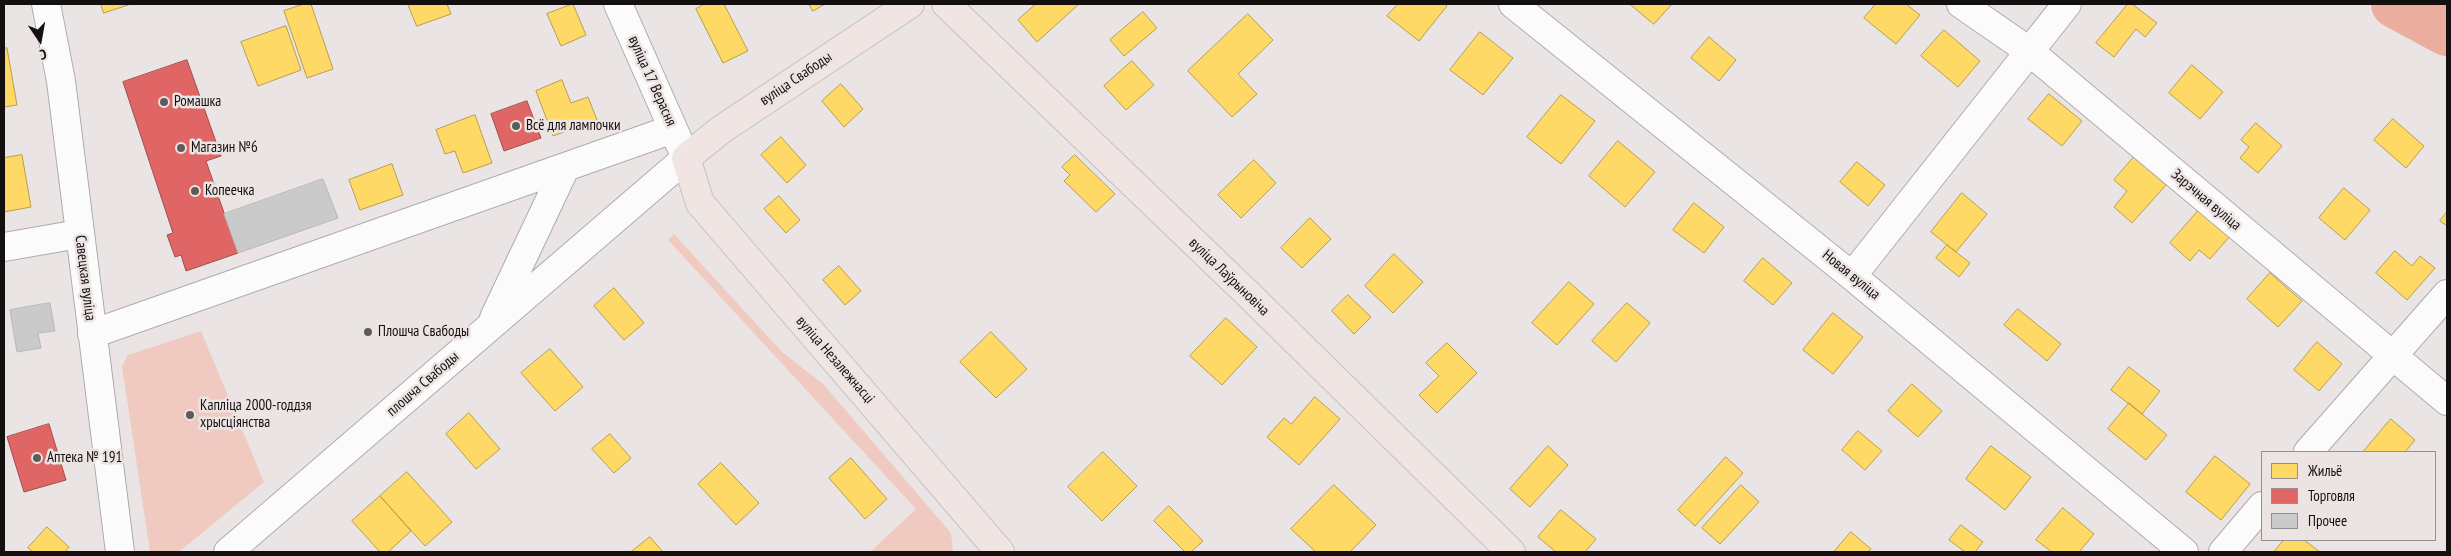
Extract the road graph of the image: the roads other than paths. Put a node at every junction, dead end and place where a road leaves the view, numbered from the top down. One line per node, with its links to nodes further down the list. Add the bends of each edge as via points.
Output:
1 (46, 4): 12 (street, Савецкая вуліца, via 61,81)
2 (618, 4): 9 (street, вуліца 17 Верасня)
3 (910, 4): 10 (main road, вуліца Свабоды, via 722,129)
4 (946, 4): 25 (main road, вуліца Лаўрыновіча)
5 (1513, 4): 14 (street, Новая вуліца)
6 (1961, 4): 8 (street, Зарэчная вуліца)
7 (2067, 4): 8 (street)
8 (2029, 51): 14 (street); 18 (street, Зарэчная вуліца)
9 (673, 129): 10 (street, вуліца 17 Верасня); 11 (street)
10 (686, 158): 16 (street, плошча Свабоды); 24 (main road, вуліца Незалежнасці, via 700,203)
11 (565, 168): 16 (street); 17 (street)
12 (80, 234): 13 (street); 17 (street, Савецкая вуліца)
13 (4, 247)
14 (1852, 276): 26 (street, Новая вуліца)
15 (2447, 294): 18 (street)
16 (490, 326): 23 (street, плошча Свабоды)
17 (92, 334): 22 (street, Савецкая вуліца)
18 (2392, 355): 19 (street, Зарэчная вуліца); 20 (street)
19 (2447, 401)
20 (2309, 451)
21 (2261, 507): 27 (street)
22 (120, 552)
23 (228, 552)
24 (1000, 552)
25 (1511, 552)
26 (2184, 552)
27 (2223, 552)

